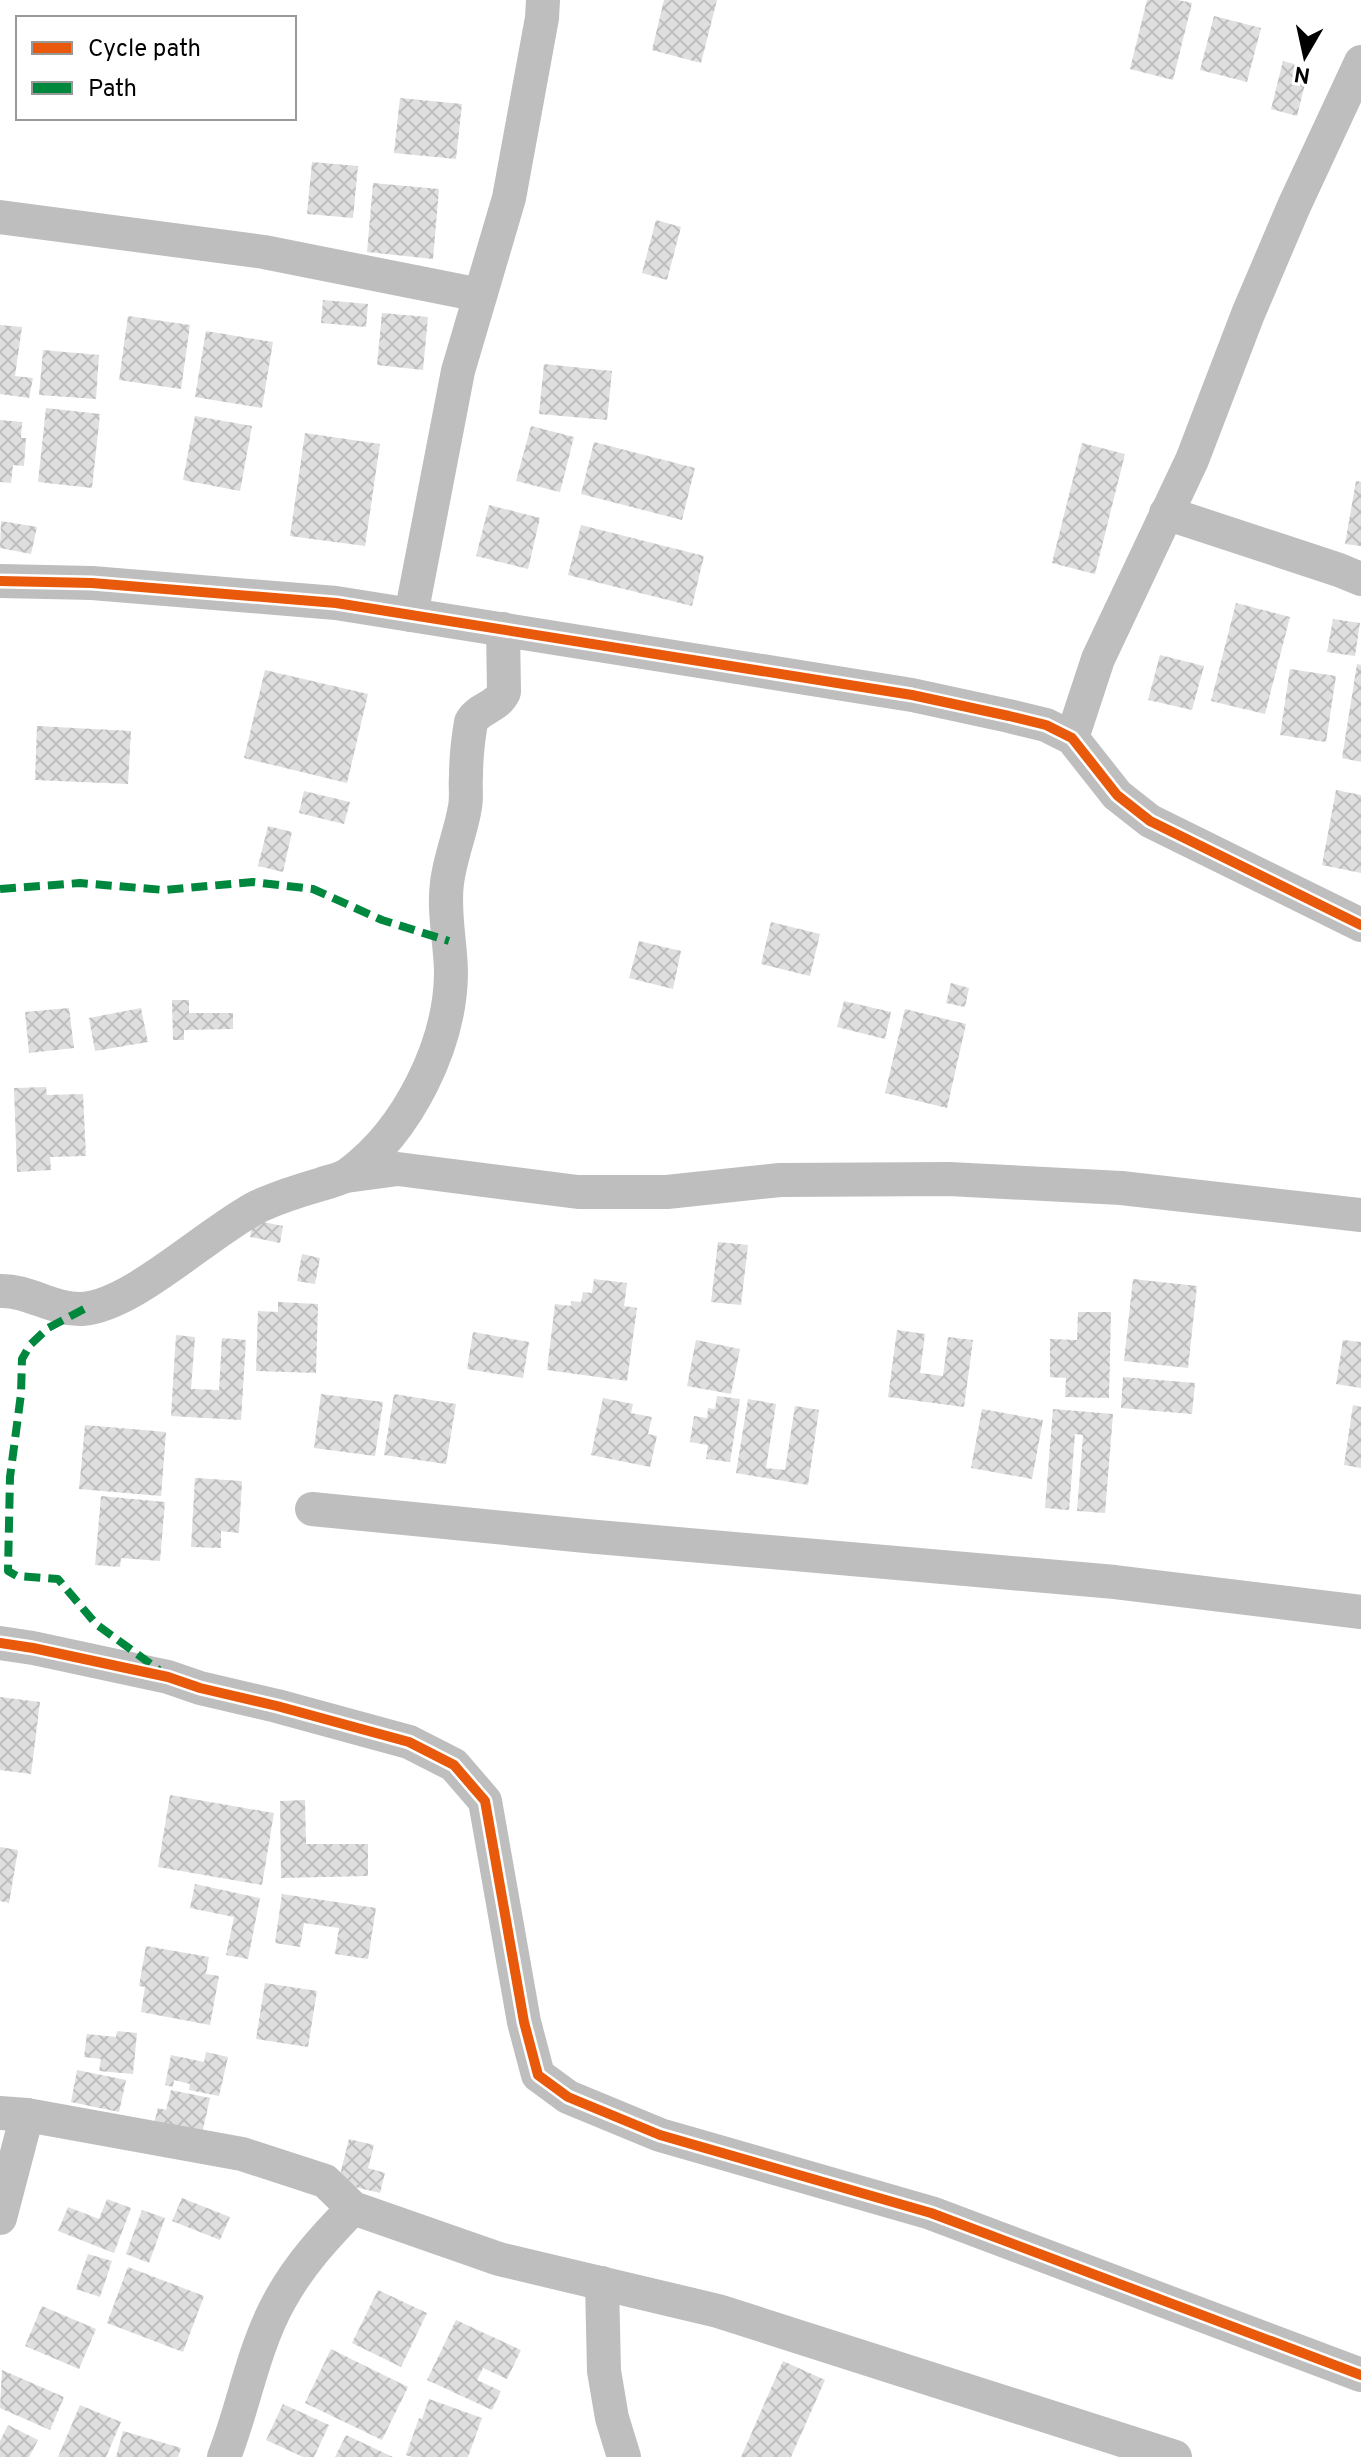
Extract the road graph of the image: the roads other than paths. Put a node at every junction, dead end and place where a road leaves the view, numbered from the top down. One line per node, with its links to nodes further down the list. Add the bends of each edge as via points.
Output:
1 (543, 0): 4 (street, via 509,198)
2 (1361, 62): 5 (street, via 1294,206)
3 (0, 217): 4 (street, via 264,252)
4 (480, 295): 8 (street, via 458,371)
5 (1166, 513): 6 (street); 10 (street, via 1098,659)
6 (1361, 579)
7 (0, 581): 8 (street, via 107,584 336,603)
8 (411, 615): 9 (street)
9 (503, 629): 10 (street, via 912,695 1046,725); 12 (street, via 504,692 471,722 466,805 446,884 450,1007 433,1059 407,1110 381,1145)
10 (1072, 738): 11 (street, via 1117,795 1150,821)
11 (1361, 925)
12 (346, 1176): 13 (street, via 398,1169 578,1192 667,1192 780,1180 949,1179 1121,1188); 14 (street, via 261,1205 139,1287 105,1303 84,1309 55,1306 23,1293)
13 (1361, 1215)
14 (0, 1291)
15 (312, 1509): 16 (street, via 1115,1582)
16 (1361, 1612)
17 (0, 1643): 22 (street, via 168,1677 277,1706 409,1742 454,1765 485,1801 538,2075 568,2097 660,2135 931,2213)
18 (14, 2114): 19 (street, via 242,2154 325,2181); 20 (street)
19 (353, 2208): 21 (street, via 499,2259); 23 (street, via 310,2253 279,2300)
20 (0, 2218)
21 (602, 2283): 24 (street, via 604,2371); 25 (street, via 718,2311)
22 (1361, 2375)
23 (224, 2457)
24 (624, 2457)
25 (1175, 2457)

